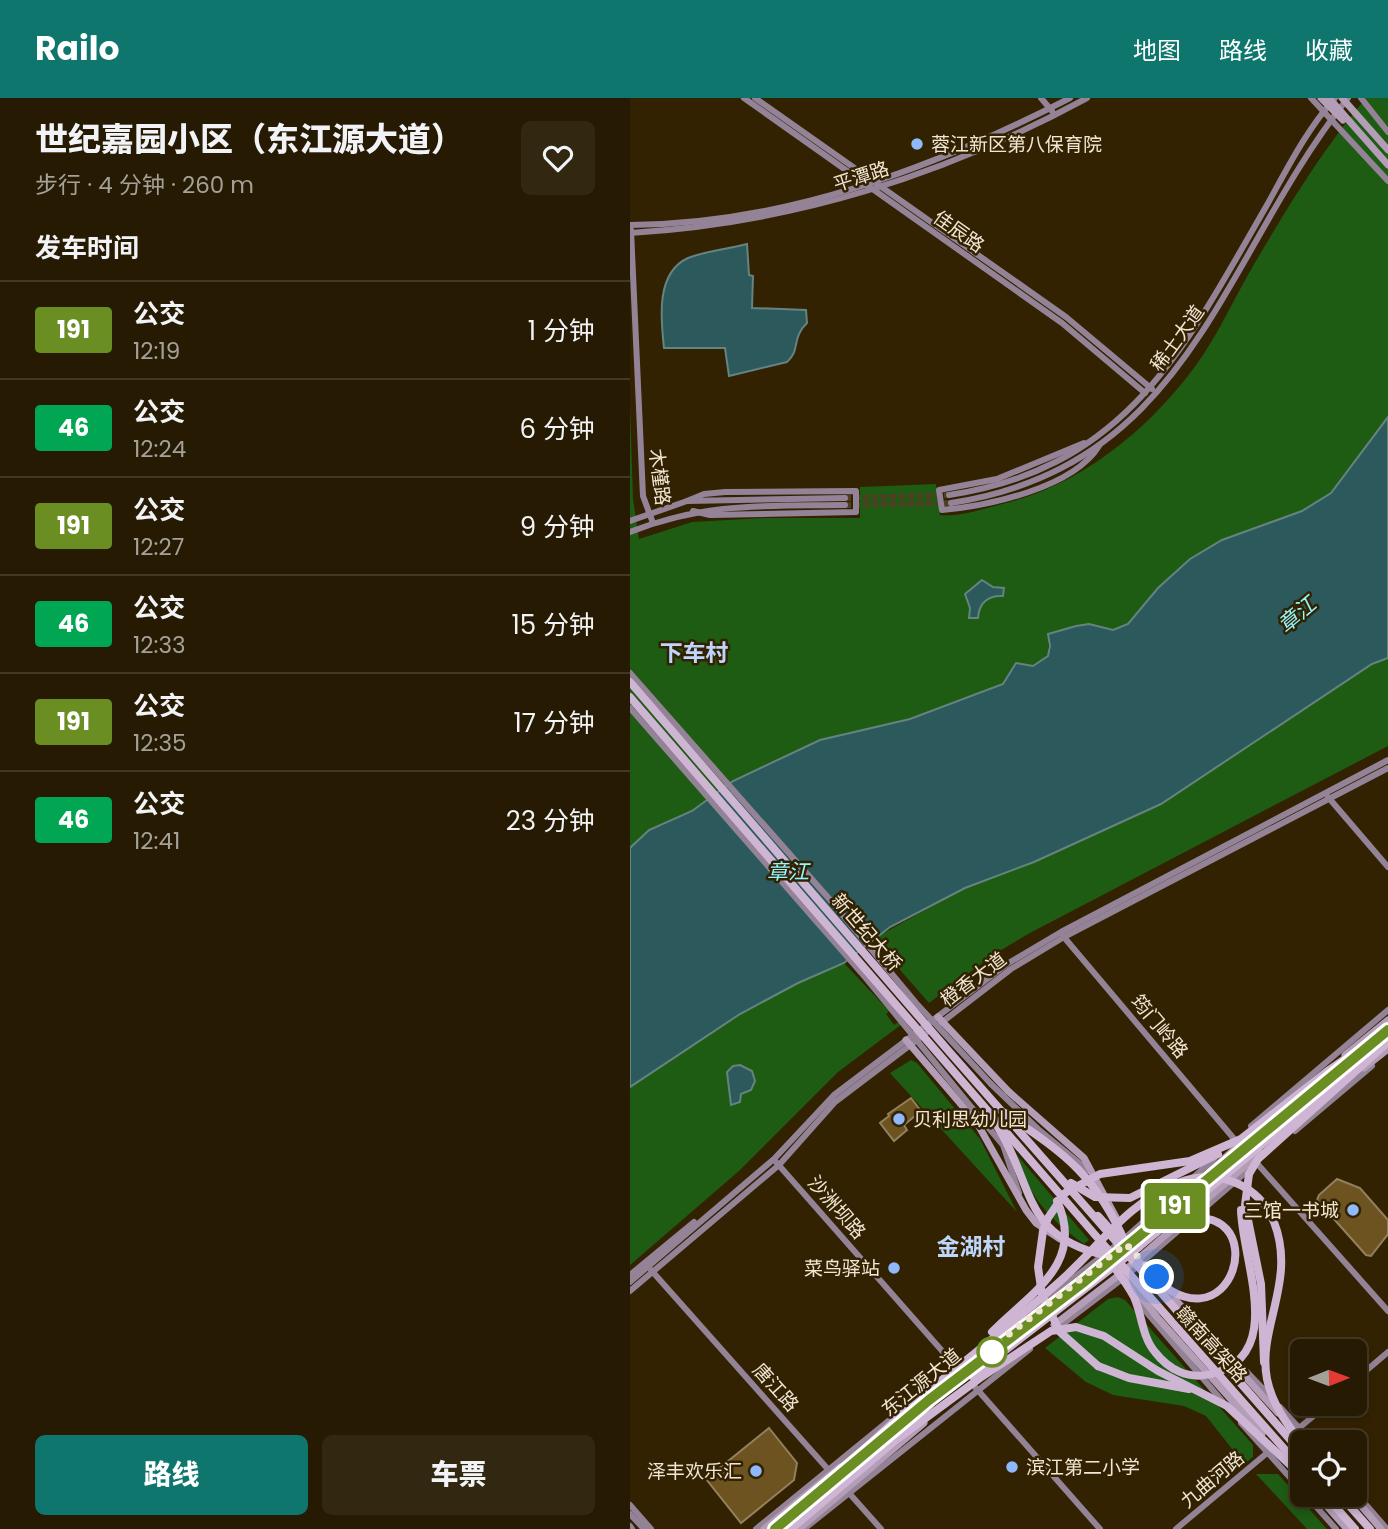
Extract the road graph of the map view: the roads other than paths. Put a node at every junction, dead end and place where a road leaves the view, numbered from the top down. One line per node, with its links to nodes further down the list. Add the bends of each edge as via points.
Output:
1 (744, 98): 21 (street, 佳辰路)
2 (755, 98): 21 (street, 佳辰路)
3 (1041, 98): 13 (street)
4 (1070, 98): 13 (street, 平潭路)
5 (1087, 98): 15 (street, 平潭路)
6 (1311, 98): 14 (street)
7 (1321, 98): 19 (main road, bridge)
8 (1329, 98): 19 (main road, bridge)
9 (1335, 98): 14 (street, 稀土大道)
10 (1342, 98): 18 (main road, bridge)
11 (1348, 98): 16 (street, 稀土大道); 18 (main road, bridge)
12 (1361, 98): 17 (street)
13 (1050, 108): 15 (street); 21 (street, 平潭路)
14 (1323, 111): 16 (street); 24 (street, 稀土大道, via 1192,335)
15 (1055, 115): 21 (street, 平潭路, via 1009,139)
16 (1330, 120): 20 (street); 25 (street, 稀土大道, via 1201,337)
17 (1388, 132)
18 (1388, 150)
19 (1386, 162)
20 (1388, 181)
21 (874, 187): 22 (street, 平潭路, via 702,219); 23 (street, 平潭路, via 786,212); 24 (street, 佳辰路)
22 (631, 225): 23 (street, 木槿路)
23 (630, 233): 33 (street, 木槿路, via 643,496)
24 (1147, 389): 25 (street, 佳辰路); 26 (street, 佳辰路); 27 (street, 稀土大道)
25 (1156, 393): 26 (street, 稀土大道)
26 (1150, 399): 28 (street, 稀土大道)
27 (1093, 440): 28 (street, via 997,479 939,490 942,510 1023,494 1090,461); 29 (street, 稀土大道, via 1044,469)
28 (1101, 443): 31 (street, 稀土大道, via 1052,475 984,498)
29 (949, 495)
30 (687, 501): 32 (street, via 845,502); 32 (street, via 724,492 856,491 856,512); 33 (street)
31 (951, 503)
32 (693, 512): 35 (street)
33 (648, 514): 34 (street); 35 (street, 木槿路)
34 (630, 521)
35 (653, 523): 36 (street)
36 (630, 532)
37 (630, 673): 62 (street, bridge, via 916,1003 991,1084 1079,1160)
38 (630, 682): 53 (highway, 新世纪大桥, bridge)
39 (630, 697): 54 (highway, 新世纪大桥, bridge)
40 (630, 708): 63 (street, bridge, via 874,987 1003,1145 1020,1195)
41 (1388, 760): 43 (street, 橙香大道)
42 (1388, 768): 43 (street, 橙香大道)
43 (1327, 796): 44 (street); 45 (street, 橙香大道)
44 (1388, 867)
45 (1062, 935): 47 (street, 橙香大道); 55 (street, 筠门岭路)
46 (1388, 1010): 55 (street)
47 (940, 1019): 50 (street, 橙香大道); 62 (main road, via 1009,1091 1084,1158)
48 (1388, 1020): 64 (main road, 东江源大道)
49 (1388, 1030): 55 (highway, bridge); 95 (highway, bridge, via 1085,1281)
50 (908, 1042): 57 (street, 橙香大道, via 834,1095); 63 (main road, via 977,1123)
51 (1388, 1042): 58 (highway, bridge, via 1258,1159); 66 (highway, bridge)
52 (1388, 1051): 56 (main road, 东江源大道)
53 (998, 1108): 55 (highway, bridge, via 1066,1179 1084,1194 1106,1199 1130,1198); 59 (highway, 赣南高架路, bridge); 64 (highway, via 1084,1172)
54 (989, 1113): 60 (highway, 赣南高架路, bridge); 65 (highway, via 1034,1207); 76 (highway, bridge, via 1055,1195 1066,1237 1053,1274)
55 (1238, 1140): 64 (street); 80 (highway, bridge, via 1190,1161 1111,1170 1086,1180 1065,1193 1048,1218 1040,1244 1042,1295 1069,1343 1115,1374)
56 (1255, 1161): 68 (main road, 东江源大道); 74 (street)
57 (776, 1162): 61 (street, 橙香大道); 69 (street, 橙香大道); 76 (street, 沙洲坝路)
58 (1249, 1174): 60 (highway, bridge, via 1241,1227 1252,1280 1254,1332 1249,1347 1235,1363 1204,1376 1181,1373 1152,1349 1125,1281); 78 (highway, bridge, via 1245,1205 1261,1284 1261,1349)
59 (1062, 1181): 66 (highway, bridge, via 1174,1294 1186,1298 1213,1294 1230,1279 1237,1256 1229,1232 1220,1223 1197,1217 1172,1223); 87 (highway, 赣南高架路, bridge)
60 (1059, 1193): 89 (highway, 赣南高架路, bridge)
61 (730, 1197): 69 (street, 橙香大道); 70 (street)
62 (1118, 1219): 64 (street)
63 (1036, 1223): 65 (main road)
64 (1125, 1241): 67 (main road, 东江源大道); 68 (main road)
65 (1070, 1244): 67 (main road)
66 (1139, 1247): 86 (highway, bridge, via 933,1405)
67 (1107, 1256): 71 (main road); 76 (main road, 东江源大道)
68 (1141, 1260): 71 (main road, 东江源大道); 82 (street); 83 (main road)
69 (650, 1269): 72 (street, 橙香大道); 73 (street, 橙香大道); 92 (street, 唐江路)
70 (630, 1275)
71 (1123, 1276): 79 (main road, 东江源大道); 88 (street); 90 (main road)
72 (630, 1282)
73 (630, 1291)
74 (1388, 1311)
75 (1388, 1352): 77 (street)
76 (957, 1368): 78 (highway, bridge, via 1059,1282 1134,1207 1192,1179 1225,1179 1254,1193 1273,1220 1280,1240 1281,1283); 92 (main road, 东江源大道); 95 (highway, bridge)
77 (1367, 1370)
78 (1266, 1376): 84 (highway, bridge, via 1272,1398)
79 (975, 1387): 94 (main road, 东江源大道); 112 (street)
80 (1204, 1394): 86 (highway, bridge, via 1104,1336 1083,1328 1061,1328 980,1378); 91 (highway, bridge, via 1246,1420)
81 (1313, 1416): 82 (street)
82 (1299, 1427): 85 (street)
83 (1291, 1430)
84 (1294, 1430)
85 (1302, 1430)
86 (900, 1437): 109 (highway, bridge)
87 (1290, 1440)
88 (1267, 1453): 93 (street); 113 (street, 九曲河路)
89 (1290, 1455)
90 (1290, 1464)
91 (1290, 1465)
92 (830, 1472): 94 (street, 唐江路); 106 (street); 107 (main road, 东江源大道)
93 (1290, 1478)
94 (847, 1490): 110 (main road, 东江源大道); 111 (street, 唐江路)
95 (817, 1493): 108 (highway, bridge)
96 (630, 1504): 105 (street)
97 (1316, 1507): 114 (street)
98 (1328, 1507): 115 (main road)
99 (1335, 1507): 116 (highway)
100 (1350, 1507): 117 (highway)
101 (1364, 1507): 118 (main road)
102 (1366, 1507): 119 (street)
103 (630, 1514): 104 (street)
104 (644, 1529)
105 (651, 1529)
106 (756, 1529)
107 (764, 1529)
108 (775, 1529)
109 (791, 1529)
110 (802, 1529)
111 (881, 1529)
112 (1100, 1529)
113 (1176, 1529)
114 (1336, 1529)
115 (1347, 1529)
116 (1355, 1529)
117 (1370, 1529)
118 (1381, 1529)
119 (1387, 1529)

